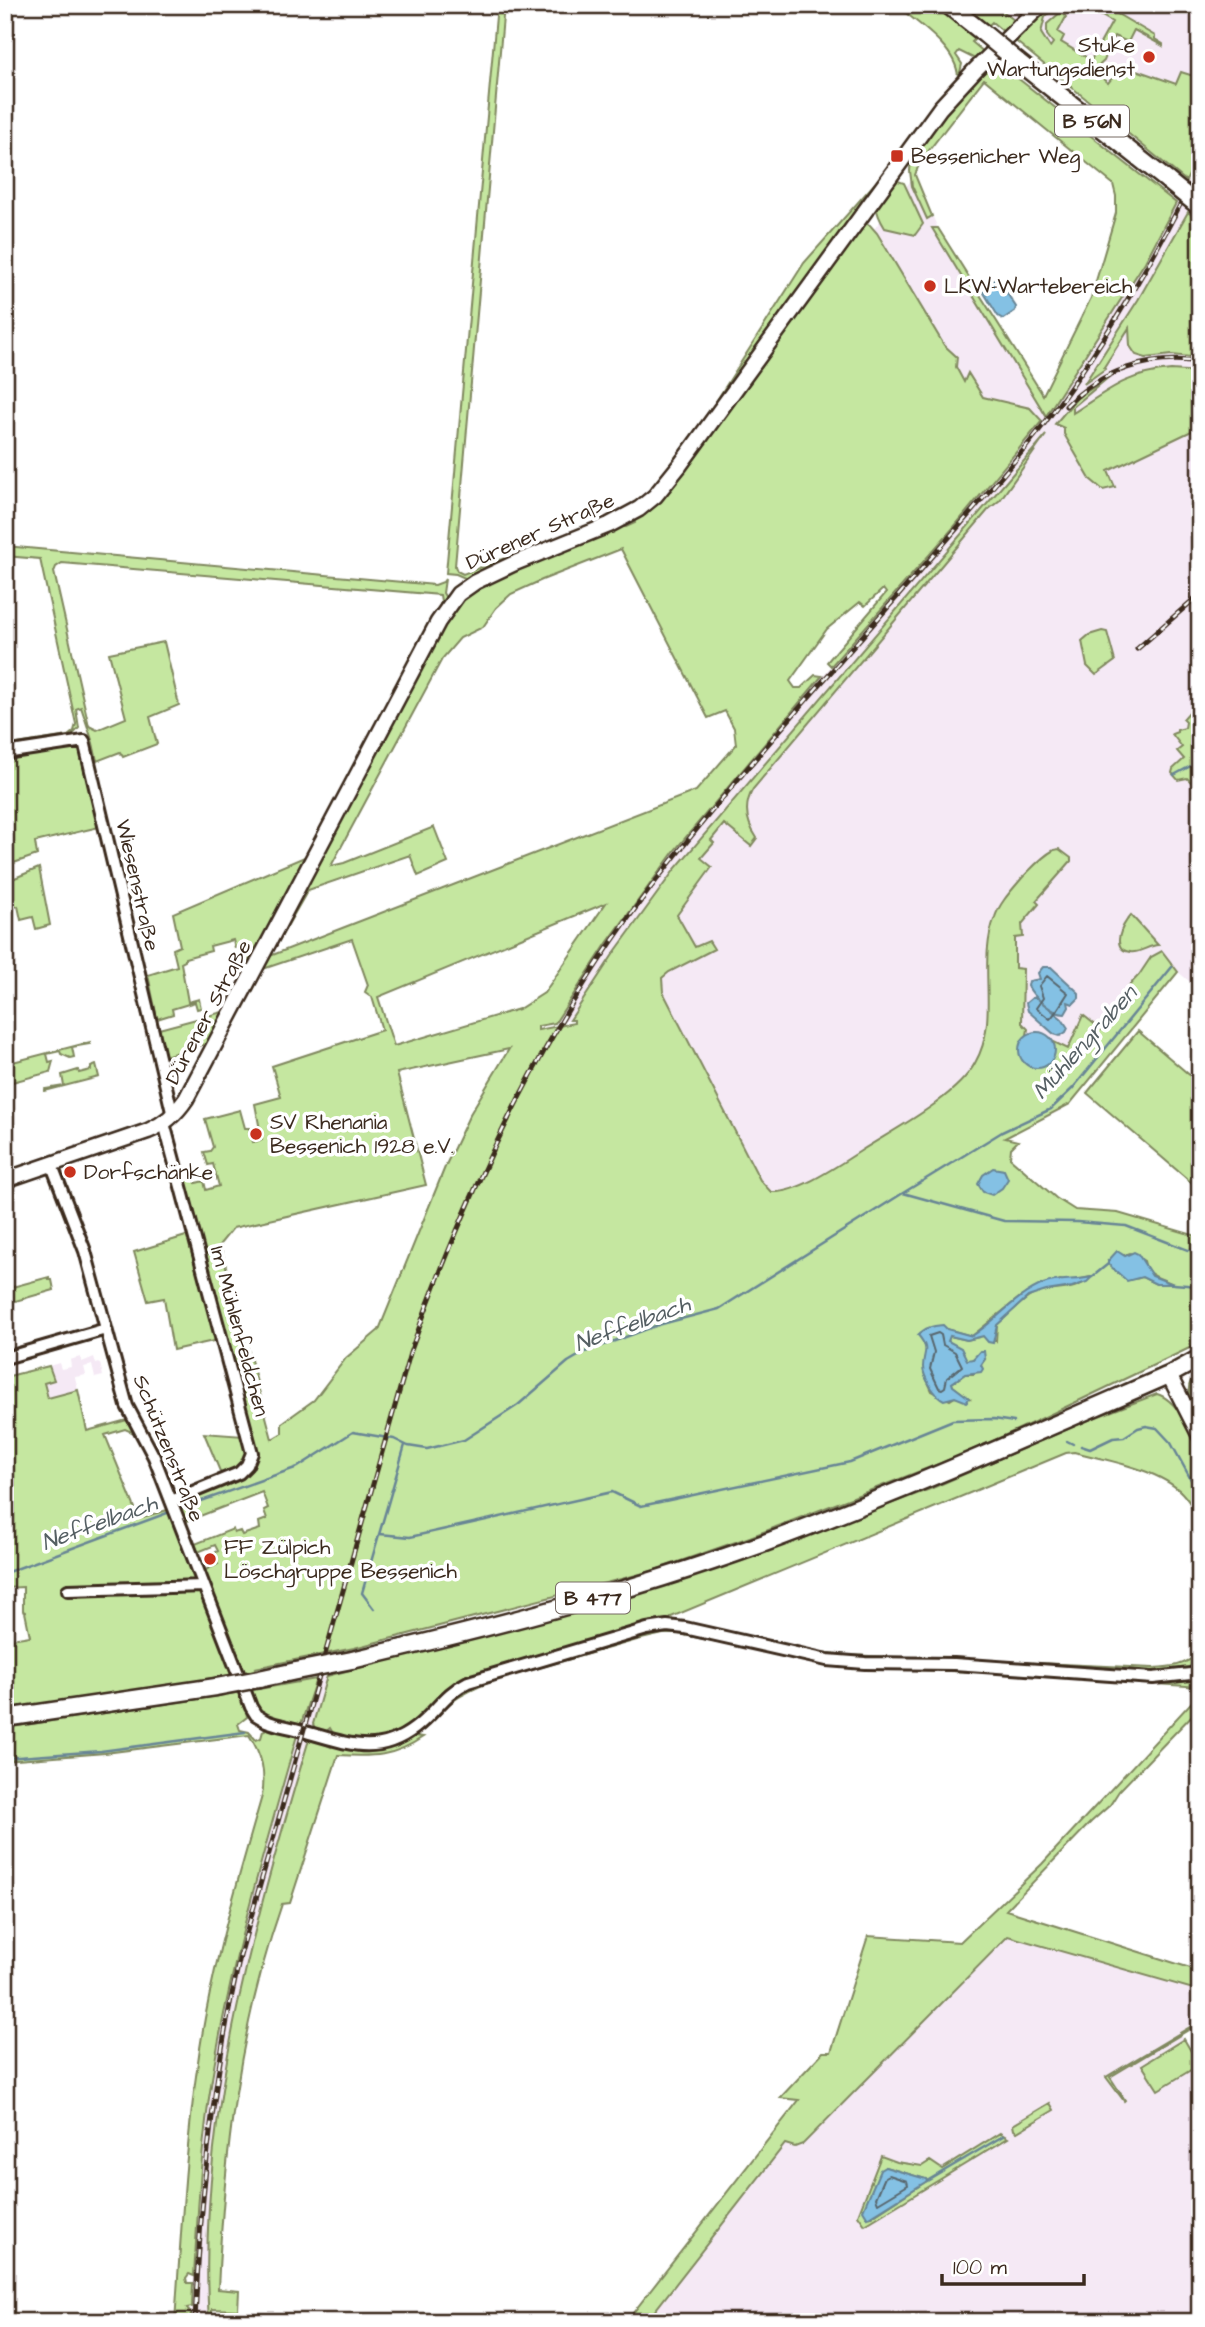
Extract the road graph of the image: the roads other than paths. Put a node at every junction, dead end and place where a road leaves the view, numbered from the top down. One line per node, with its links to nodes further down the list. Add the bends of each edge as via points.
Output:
1 (948, 5): 3 (main road, B 56N, bridge)
2 (1041, 5): 5 (street, Dürener Straße, via 929,122 655,496 610,525 485,576 453,600 186,1099)
3 (1200, 207)
4 (5, 753): 5 (street, Wiesenstraße, via 84,741)
5 (168, 1120): 6 (street); 13 (street, Im Mühlenfeldchen, via 252,1453 239,1473)
6 (51, 1163): 7 (street); 8 (street, Schützenstraße, via 81,1238)
7 (5, 1179)
8 (106, 1329): 9 (street); 13 (street, Schützenstraße, via 127,1406)
9 (5, 1358)
10 (1200, 1358): 11 (main road, B 477)
11 (1169, 1375): 12 (street); 17 (main road, B 477, bridge, via 912,1487 757,1545 525,1618 259,1679)
12 (1200, 1436)
13 (174, 1508): 14 (street, Schützenstraße)
14 (204, 1586): 15 (street); 16 (street, Schützenstraße, via 259,1718 350,1745 399,1738 468,1682 667,1626 827,1660 1153,1678)
15 (68, 1590)
16 (1200, 1673)
17 (5, 1718)

